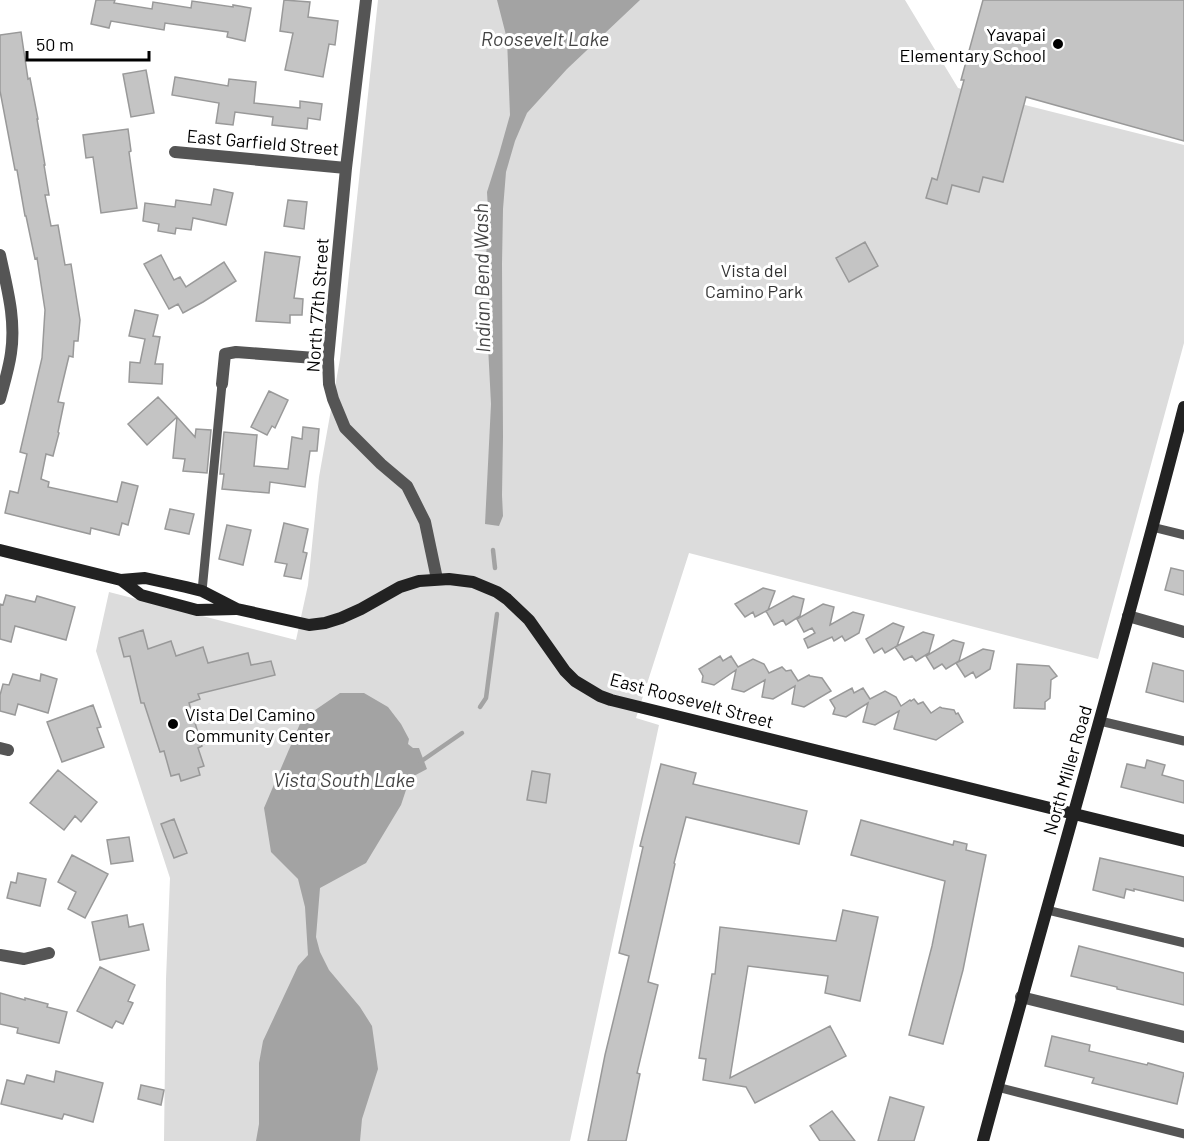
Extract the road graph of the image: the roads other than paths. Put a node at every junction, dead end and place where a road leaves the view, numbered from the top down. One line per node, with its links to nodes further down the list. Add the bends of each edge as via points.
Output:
1 (366, 0): 3 (street, North 77th Street)
2 (175, 152): 3 (street, East Garfield Street)
3 (346, 168): 6 (street, North 77th Street)
4 (0, 255): 5 (street, via 11,302 12,326)
5 (5, 352): 8 (street)
6 (328, 359): 7 (street, via 225,354); 14 (street, North 77th Street, via 329,384 345,428 406,486 424,522)
7 (222, 384): 16 (lane)
8 (0, 399)
9 (1184, 407): 10 (street, North Miller Road)
10 (1181, 434): 11 (street, North Miller Road)
11 (1152, 526): 12 (lane); 18 (street, North Miller Road)
12 (1184, 535)
13 (0, 550): 15 (street, East Roosevelt Street)
14 (437, 579): 17 (street, East Roosevelt Street, via 400,587 325,623 309,625); 22 (street, East Roosevelt Street, via 473,582 497,592 529,620 575,681 611,700)
15 (121, 580): 16 (street, East Roosevelt Street, via 146,578); 17 (street, East Roosevelt Street, via 141,595 197,610)
16 (202, 591): 17 (street, East Roosevelt Street)
17 (237, 609)
18 (1128, 616): 19 (street); 20 (street, North Miller Road)
19 (1184, 632)
20 (1100, 721): 21 (lane); 22 (street, North Miller Road)
21 (1184, 741)
22 (1074, 814): 23 (street, East Roosevelt Street); 24 (street, North Miller Road)
23 (1184, 841)
24 (1047, 910): 25 (lane); 28 (street, North Miller Road)
25 (1184, 943)
26 (49, 953): 27 (street, via 24,959)
27 (0, 955)
28 (1021, 998): 29 (street); 30 (street, North Miller Road)
29 (1184, 1037)
30 (997, 1087): 31 (lane); 32 (street, North Miller Road)
31 (1184, 1134)
32 (983, 1141)

